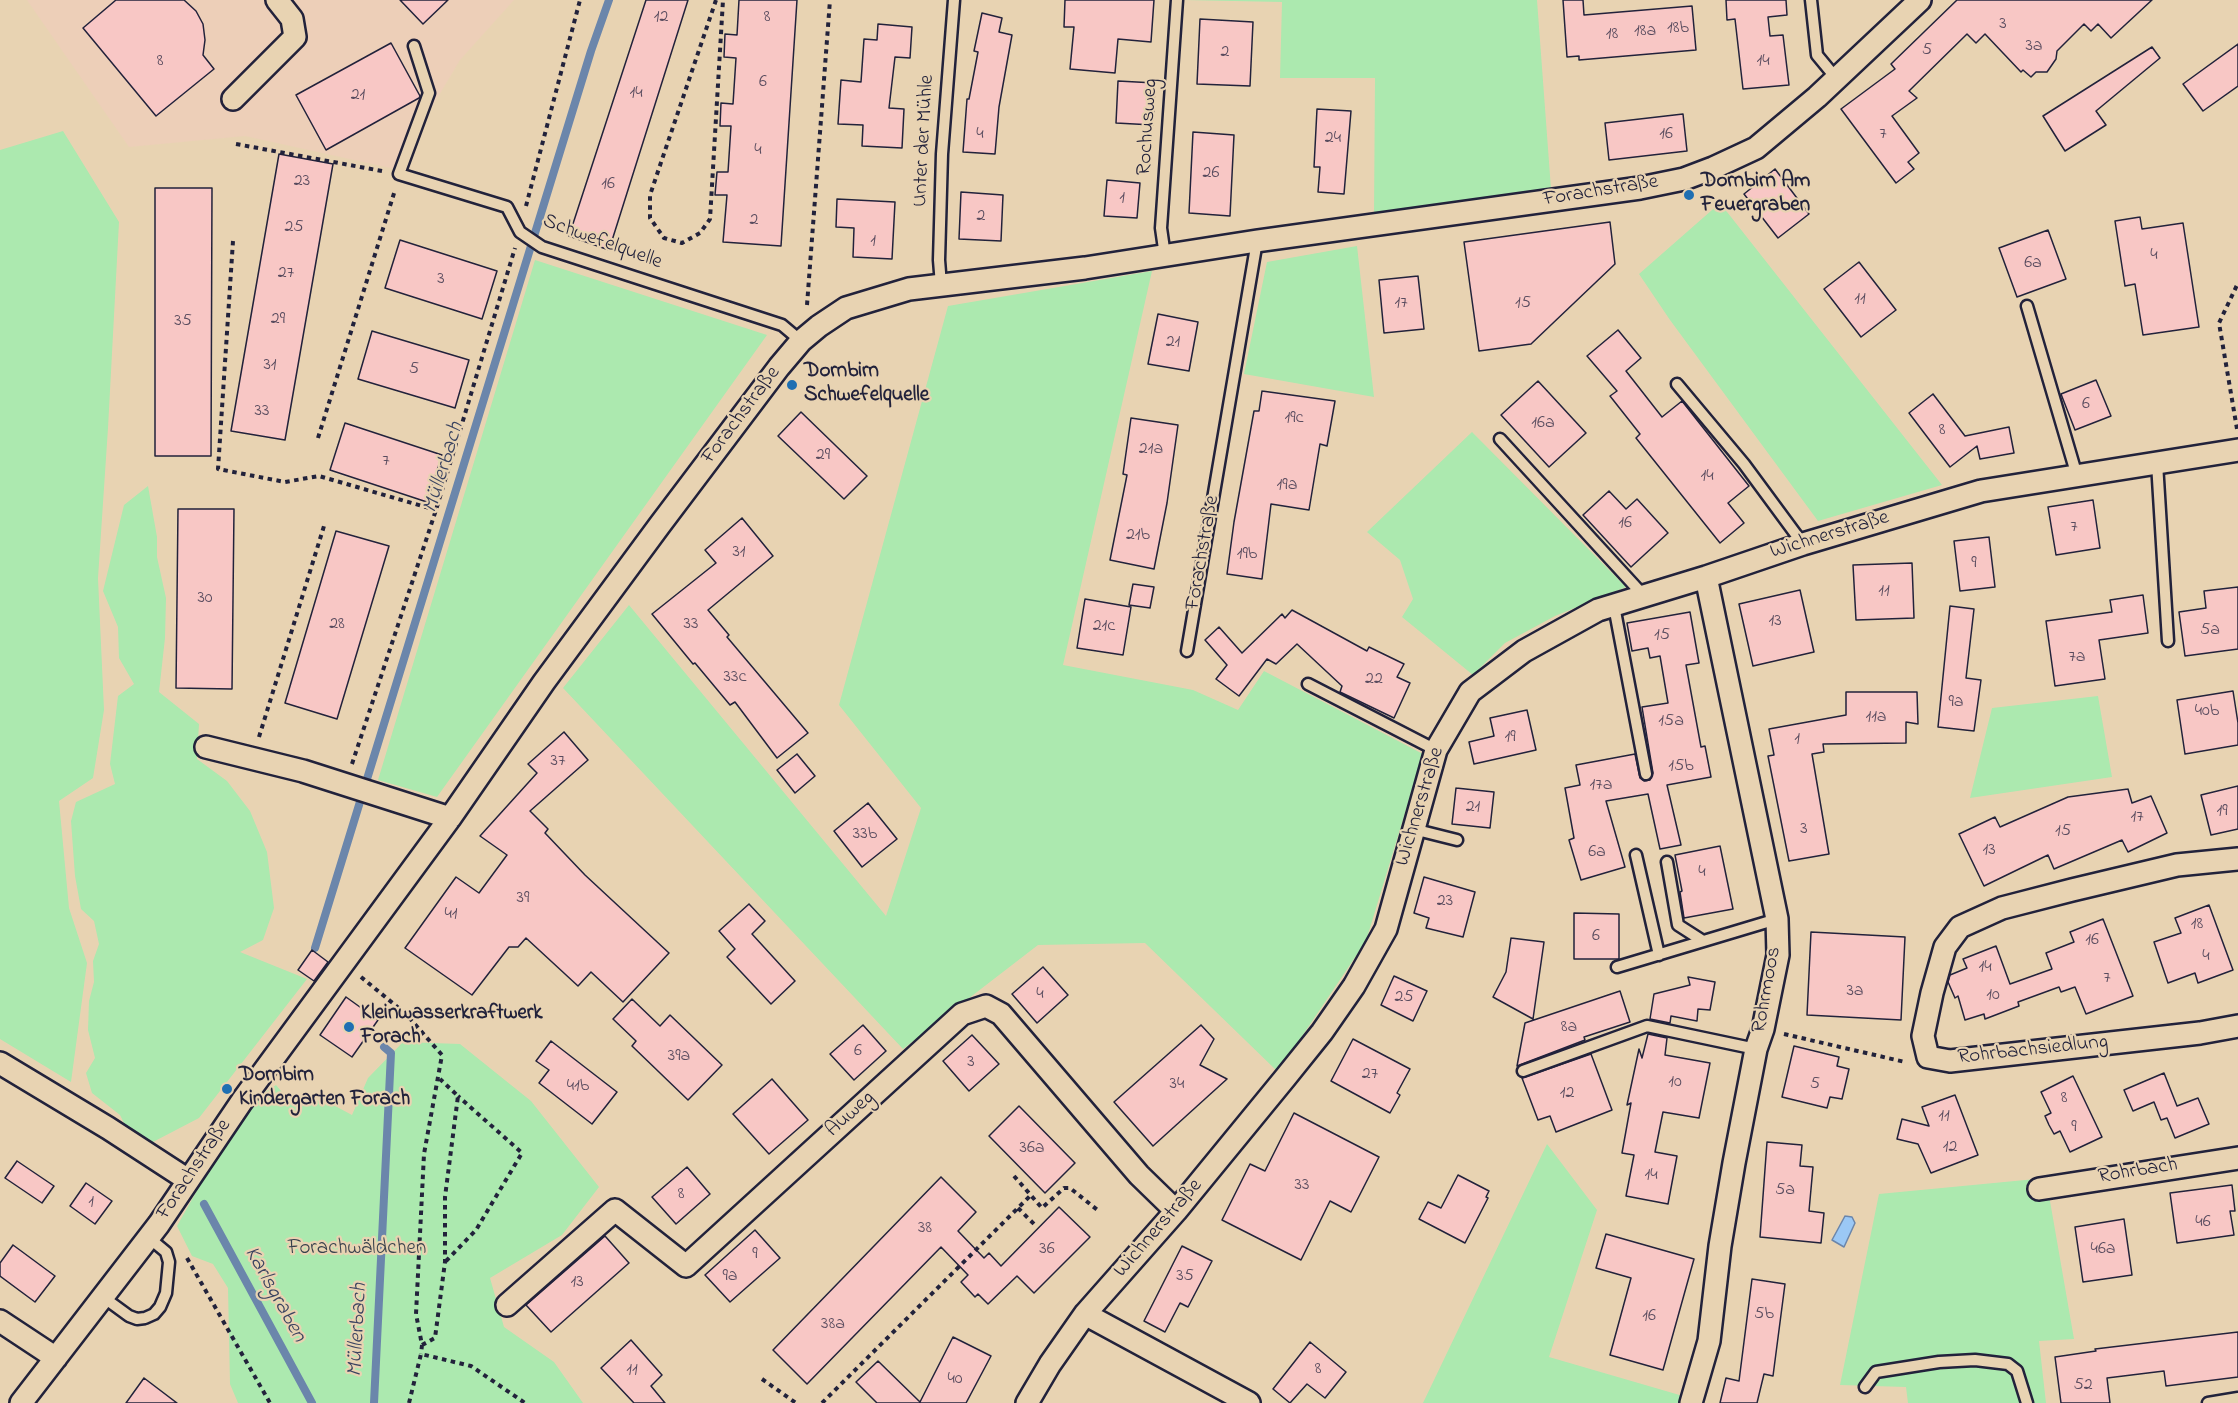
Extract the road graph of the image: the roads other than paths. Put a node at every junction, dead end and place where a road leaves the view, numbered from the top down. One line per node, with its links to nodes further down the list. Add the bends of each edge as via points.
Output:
1 (277, 0): 8 (street, via 292,19 295,37)
2 (954, 0): 11 (lane, Unter der Mühle, via 942,154)
3 (1177, 0): 10 (lane, Rochusweg, via 1161,228)
4 (1811, 0): 7 (lane, via 1817,55)
5 (1920, 0): 7 (street, Forachstraße)
6 (414, 46): 13 (lane, Schwefelquelle, via 429,93 399,174 507,207 520,232 542,247 782,325)
7 (1836, 78): 9 (street, Forachstraße, via 1756,148 1684,179)
8 (233, 99)
9 (1257, 241): 10 (street, Forachstraße); 24 (lane, Forachstraße)
10 (1165, 255): 11 (street, Forachstraße)
11 (941, 285): 13 (street, Forachstraße, via 909,289 846,308)
12 (2027, 306): 18 (lane)
13 (801, 341): 29 (street, Forachstraße, via 659,525)
14 (1677, 384): 19 (lane)
15 (1500, 439): 21 (lane)
16 (2238, 450): 17 (street, Wichnerstraße)
17 (2157, 463): 18 (street, Wichnerstraße); 23 (lane)
18 (2076, 476): 19 (street, Wichnerstraße, via 1980,491)
19 (1803, 543): 20 (street, Wichnerstraße)
20 (1706, 577): 21 (street, Wichnerstraße); 35 (street, Rohrmoos)
21 (1644, 596): 22 (street, Wichnerstraße)
22 (1614, 606): 27 (street, Wichnerstraße, via 1598,610 1524,651 1470,692); 28 (lane)
23 (2168, 641)
24 (1187, 651)
25 (1308, 684): 27 (lane)
26 (207, 747): 29 (street, via 303,771)
27 (1436, 750): 30 (street, Wichnerstraße)
28 (1646, 774)
29 (450, 818): 44 (street, Forachstraße)
30 (1413, 829): 31 (lane); 46 (street, Wichnerstraße, via 1386,929 1354,986 1322,1032)
31 (1457, 840)
32 (1636, 855): 37 (lane)
33 (2238, 859): 39 (street, Rohrbachsiedlung, via 2177,866 2072,890 2002,908 1960,927 1945,947 1923,1036 1928,1057 1950,1061)
34 (1667, 862): 36 (lane, via 1678,925)
35 (1777, 919): 36 (lane); 40 (street, Rohrmoos, via 1778,955)
36 (1703, 941): 37 (lane)
37 (1659, 955): 38 (lane)
38 (1617, 968)
39 (2238, 1026)
40 (1760, 1039): 42 (lane, via 1647,1026); 58 (street, Rohrmoos, via 1722,1235 1708,1341)
41 (0, 1064): 44 (street)
42 (1523, 1071)
43 (2238, 1158): 45 (street, Rohrbach)
44 (188, 1180): 47 (street, Forachstraße)
45 (2039, 1189)
46 (1176, 1211): 49 (street, Auweg, via 1139,1175 1001,1014 986,1006 962,1014 686,1266 615,1210); 50 (street, Wichnerstraße)
47 (148, 1237): 48 (street, Forachstraße); 48 (lane, via 166,1252 169,1262 166,1293 160,1307 154,1314 137,1319)
48 (103, 1297): 52 (street, Forachstraße)
49 (507, 1305)
50 (1085, 1314): 56 (street, Wichnerstraße); 57 (street)
51 (0, 1321): 52 (street)
52 (56, 1358): 55 (street, Forachstraße)
53 (1865, 1386): 59 (lane, via 1876,1372 1976,1360 2008,1364 2018,1371)
54 (2238, 1398): 60 (lane)
55 (21, 1403)
56 (1027, 1403)
57 (1249, 1403)
58 (1691, 1403)
59 (2027, 1403)
60 (2208, 1403)

